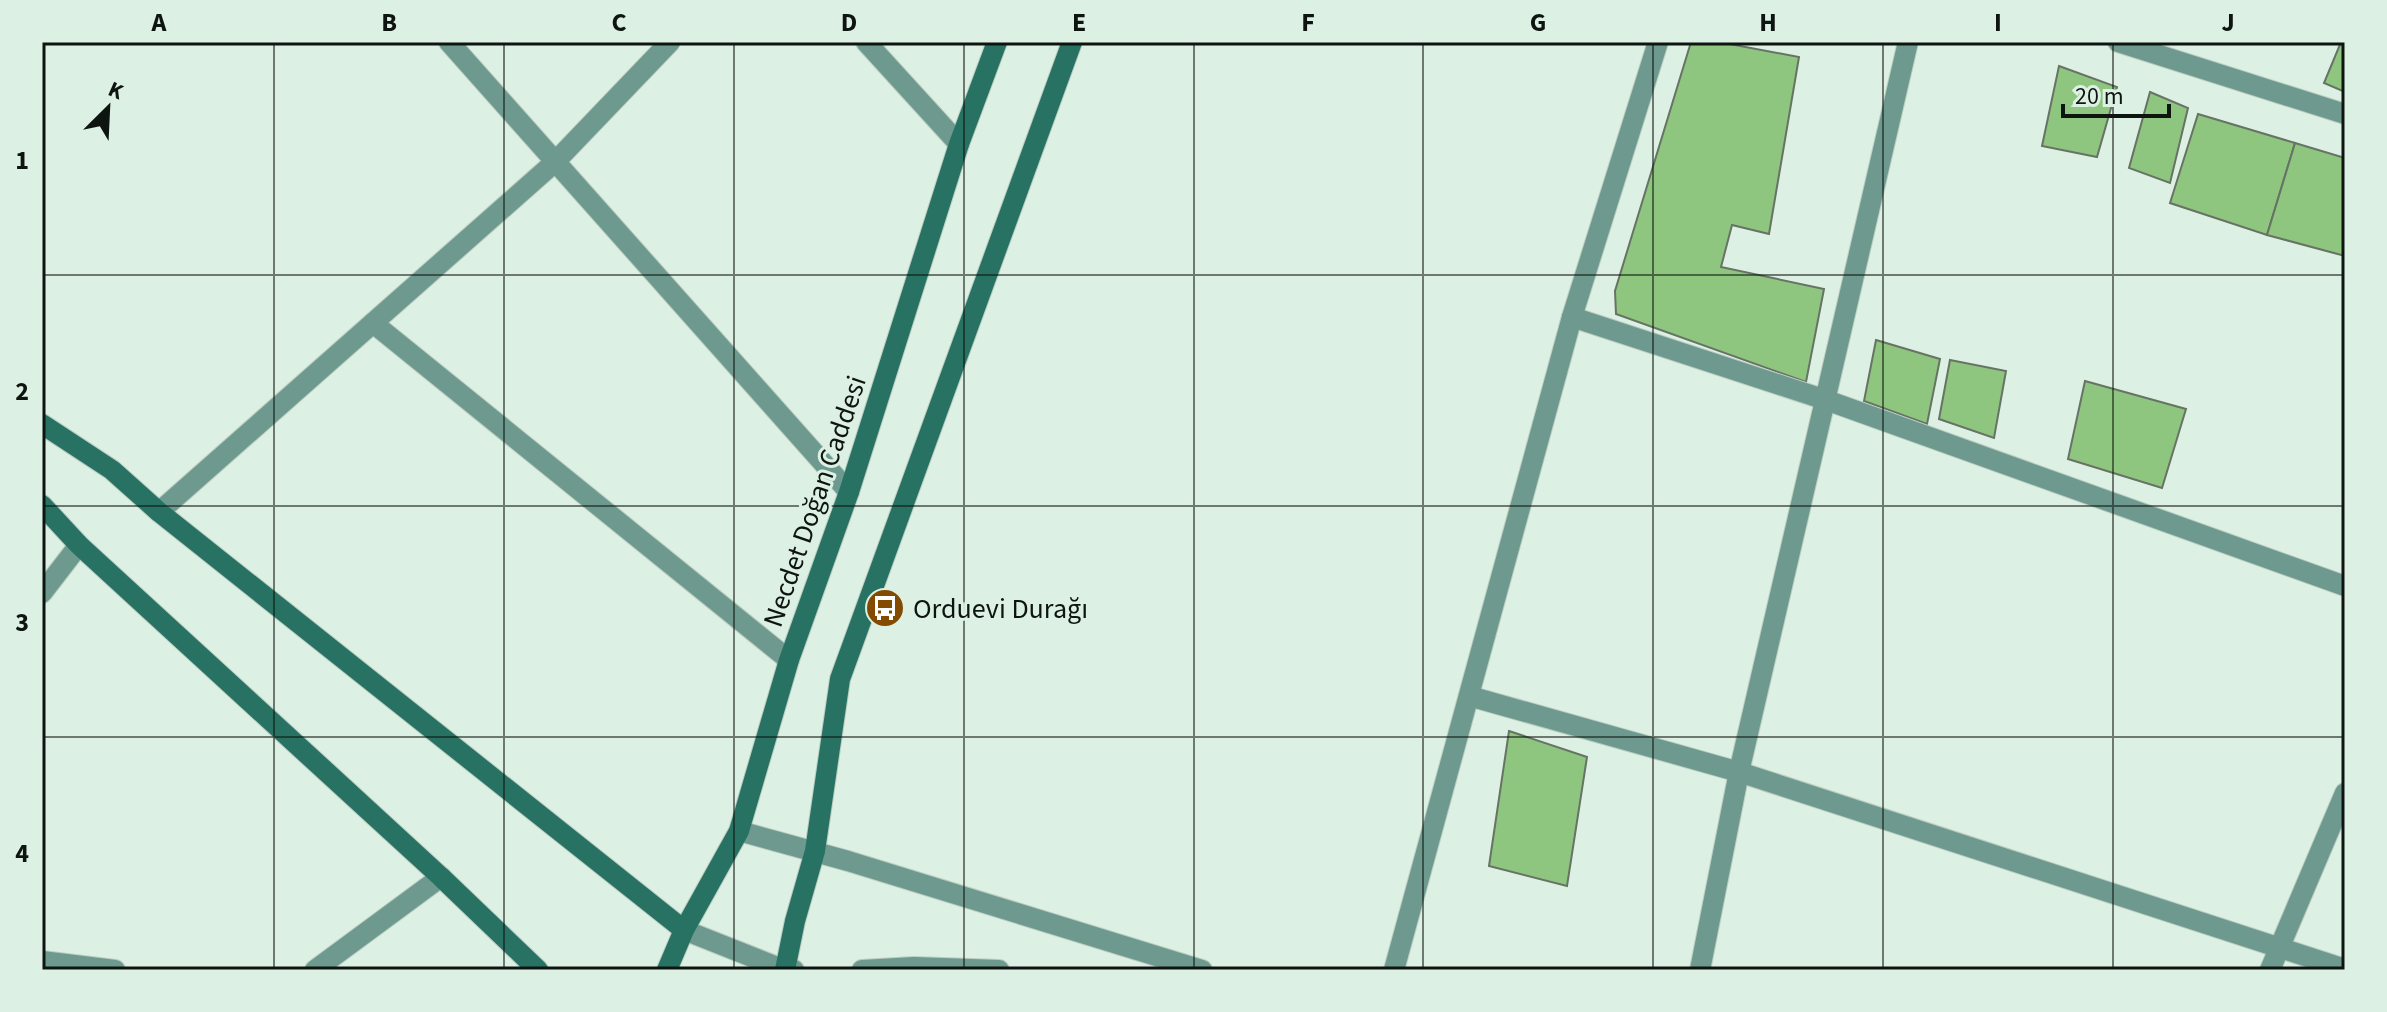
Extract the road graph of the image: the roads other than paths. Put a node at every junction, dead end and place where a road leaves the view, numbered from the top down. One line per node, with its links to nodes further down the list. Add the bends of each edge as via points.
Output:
1 (449, 42): 11 (street)
2 (670, 42): 11 (street)
3 (866, 42): 10 (street)
4 (997, 42): 10 (main road, Necdet Doğan Caddesi)
5 (1072, 42): 27 (main road, via 840,679)
6 (1658, 42): 12 (street)
7 (1908, 42): 14 (street)
8 (2118, 42): 9 (street)
9 (2345, 114)
10 (959, 144): 16 (main road, Necdet Doğan Caddesi)
11 (555, 162): 13 (street); 16 (street)
12 (1572, 317): 14 (street); 23 (street)
13 (373, 323): 18 (street); 22 (street)
14 (1826, 400): 20 (street); 24 (street)
15 (42, 424): 18 (main road, via 112,470)
16 (849, 492): 22 (main road, Necdet Doğan Caddesi)
17 (42, 505): 19 (main road)
18 (159, 512): 29 (main road)
19 (79, 545): 21 (street); 28 (main road)
20 (2345, 586)
21 (42, 593)
22 (789, 660): 26 (main road, Necdet Doğan Caddesi)
23 (1469, 696): 24 (street); 43 (street)
24 (1739, 772): 30 (street); 44 (street)
25 (2345, 793): 30 (street)
26 (739, 831): 27 (street); 29 (main road, Necdet Doğan Caddesi)
27 (815, 851): 38 (main road); 42 (street)
28 (441, 877): 35 (street); 36 (main road)
29 (684, 930): 37 (main road, Necdet Doğan Caddesi); 38 (street)
30 (2279, 947): 33 (street); 45 (street)
31 (42, 961): 32 (street)
32 (92, 968): 34 (street)
33 (2345, 969)
34 (115, 970)
35 (315, 970)
36 (538, 970)
37 (667, 970)
38 (785, 970): 39 (street)
39 (794, 970)
40 (862, 970): 41 (street)
41 (999, 970)
42 (1202, 970)
43 (1394, 970)
44 (1700, 970)
45 (2270, 970)

